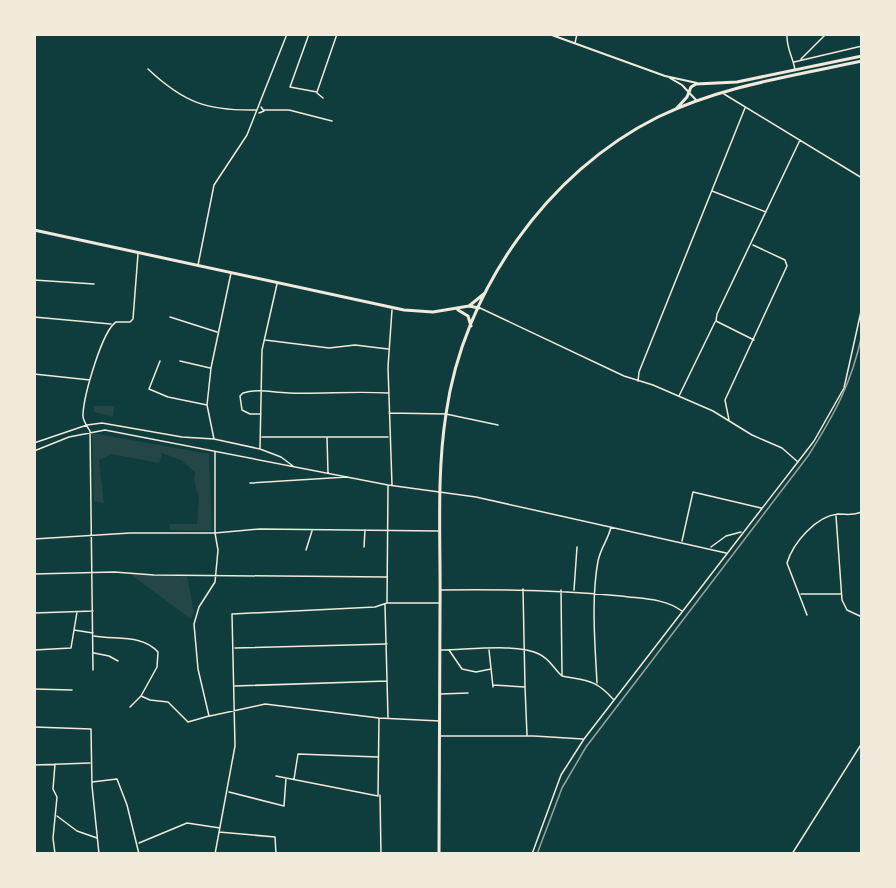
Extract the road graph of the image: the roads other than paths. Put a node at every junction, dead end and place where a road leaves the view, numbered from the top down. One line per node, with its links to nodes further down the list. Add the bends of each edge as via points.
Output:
1 (287, 34): 24 (street)
2 (309, 34): 18 (street, via 290,87)
3 (337, 34): 18 (street)
4 (549, 34): 8 (main road)
5 (577, 34): 8 (street)
6 (787, 34): 12 (street, via 786,46)
7 (826, 34): 11 (street)
8 (575, 44): 15 (main road)
9 (861, 46): 11 (street)
10 (861, 58): 14 (highway); 19 (highway)
11 (799, 61): 12 (street)
12 (794, 62): 14 (street)
13 (148, 69): 27 (street, via 193,103 231,111)
14 (795, 69): 17 (highway)
15 (665, 75): 16 (main road); 20 (main road)
16 (700, 83): 17 (highway); 20 (highway, via 692,85)
17 (712, 84): 21 (highway, via 719,88)
18 (317, 92): 22 (street)
19 (722, 92): 21 (highway); 25 (street)
20 (688, 93): 23 (main road); 28 (highway)
21 (714, 94): 23 (highway)
22 (323, 98)
23 (699, 101): 28 (highway)
24 (260, 106): 26 (street); 27 (street)
25 (745, 108): 30 (street); 32 (street)
26 (264, 110): 27 (street); 29 (street, via 289,110)
27 (257, 111): 37 (street, via 247,135 214,185)
28 (674, 111): 42 (highway, via 629,134 568,181 518,238)
29 (332, 121)
30 (800, 140): 31 (street); 33 (street)
31 (861, 177)
32 (712, 191): 33 (street); 62 (street)
33 (767, 212): 35 (street)
34 (34, 230): 36 (highway)
35 (752, 244): 50 (street, via 721,302); 55 (street, via 788,263)
36 (138, 253): 37 (highway); 51 (street, via 133,319)
37 (198, 266): 38 (highway)
38 (231, 273): 40 (highway); 53 (street)
39 (34, 280): 41 (street)
40 (277, 283): 45 (highway); 54 (street)
41 (94, 284)
42 (488, 289): 43 (highway); 46 (highway)
43 (469, 306): 46 (highway); 47 (highway)
44 (861, 307): 82 (street, via 844,388)
45 (392, 308): 47 (highway, via 423,312); 56 (street)
46 (479, 308): 52 (highway); 62 (street)
47 (456, 309): 52 (highway, via 468,316)
48 (34, 317): 51 (street)
49 (170, 317): 53 (street)
50 (716, 321): 55 (street); 65 (street)
51 (112, 324): 61 (street)
52 (471, 326): 69 (highway)
53 (218, 332): 59 (street)
54 (264, 340): 56 (street, via 329,348); 63 (street)
55 (754, 340): 70 (street, via 725,400)
56 (389, 348): 64 (street)
57 (160, 361): 66 (street, via 150,390)
58 (180, 361): 59 (street)
59 (211, 369): 66 (street)
60 (34, 374): 61 (street)
61 (91, 380): 71 (street, via 83,414)
62 (638, 382): 65 (street)
63 (262, 390): 64 (street); 68 (street); 68 (street, via 240,396 245,413)
64 (388, 393): 67 (street)
65 (679, 396): 70 (street)
66 (207, 405): 77 (street)
67 (389, 413): 69 (street); 76 (street)
68 (261, 414): 74 (street)
69 (446, 414): 72 (street); 88 (highway)
70 (730, 421): 82 (street, via 782,448)
71 (87, 425): 73 (street); 77 (street, via 102,423); 78 (street)
72 (498, 425)
73 (90, 431): 80 (street); 81 (street, via 123,433); 99 (street)
74 (261, 437): 75 (street); 79 (street)
75 (327, 437): 76 (street); 84 (street)
76 (389, 437): 87 (street)
77 (214, 439): 79 (street)
78 (34, 443)
79 (260, 449): 83 (street)
80 (34, 451)
81 (215, 451): 83 (street); 98 (street)
82 (799, 462): 89 (street)
83 (294, 467): 84 (street)
84 (328, 473): 85 (street)
85 (349, 477): 86 (street); 87 (street)
86 (250, 483)
87 (390, 485): 88 (street); 95 (street)
88 (440, 494): 92 (street, via 476,497); 96 (highway)
89 (762, 509): 97 (street); 101 (street, via 693,492)
90 (861, 512): 91 (street)
91 (836, 515): 116 (street, via 817,523 789,556 787,563); 117 (street)
92 (611, 527): 101 (street); 115 (street, via 601,549)
93 (312, 529): 94 (street); 98 (street); 105 (street)
94 (365, 530): 95 (street); 102 (street)
95 (387, 530): 96 (street); 110 (street)
96 (441, 531): 112 (highway)
97 (742, 532): 104 (street, via 726,536); 106 (street)
98 (215, 533): 99 (street); 109 (street, via 218,550)
99 (92, 535): 100 (street); 107 (street)
100 (34, 539)
101 (682, 541): 104 (street)
102 (364, 547)
103 (577, 547): 114 (street)
104 (710, 548): 106 (street)
105 (306, 550)
106 (726, 553): 122 (street)
107 (93, 573): 108 (street); 109 (street); 120 (street)
108 (34, 574)
109 (214, 575): 110 (street); 152 (street, via 214,586 194,624)
110 (387, 577): 119 (street)
111 (523, 588): 112 (street); 113 (street); 134 (street)
112 (441, 590): 118 (highway)
113 (561, 590): 114 (street); 139 (street)
114 (574, 590): 115 (street)
115 (596, 593): 122 (street, via 656,600); 141 (street)
116 (801, 594): 117 (street); 124 (street)
117 (842, 594): 125 (street, via 847,610)
118 (441, 603): 119 (street); 132 (highway)
119 (386, 604): 128 (street); 129 (street, via 232,614)
120 (94, 611): 121 (street); 127 (street)
121 (77, 612): 123 (street); 126 (street)
122 (683, 612): 149 (street)
123 (34, 614)
124 (807, 615)
125 (861, 617)
126 (75, 630): 127 (street); 131 (street, via 69,649)
127 (94, 634): 135 (street); 148 (street, via 137,640 155,648 157,667)
128 (387, 644): 129 (street); 140 (street)
129 (234, 648): 142 (street)
130 (489, 649): 133 (street); 134 (street); 137 (street)
131 (34, 650)
132 (440, 650): 133 (street); 147 (highway)
133 (448, 650): 137 (street, via 462,669)
134 (525, 650): 139 (street, via 545,657); 143 (street)
135 (94, 653): 136 (street); 138 (street)
136 (118, 661)
137 (491, 669): 143 (street, via 493,686)
138 (93, 670)
139 (562, 676): 141 (street, via 583,677)
140 (387, 681): 142 (street); 154 (street)
141 (597, 684): 149 (street)
142 (234, 686): 151 (street)
143 (525, 687): 158 (street)
144 (34, 689): 145 (street)
145 (72, 690)
146 (468, 693): 147 (street)
147 (440, 694): 155 (highway)
148 (141, 696): 150 (street); 152 (street, via 168,702 189,722)
149 (614, 700): 159 (street)
150 (130, 707)
151 (233, 709): 152 (street); 153 (street, via 265,704); 169 (street, via 235,746)
152 (209, 716)
153 (379, 718): 154 (street); 161 (street)
154 (388, 718): 155 (street)
155 (440, 721): 157 (highway)
156 (34, 727): 162 (street, via 89,728)
157 (440, 736): 158 (street); 181 (highway)
158 (527, 736): 159 (street)
159 (584, 739): 182 (street, via 561,775)
160 (861, 743): 183 (street)
161 (379, 757): 167 (street, via 298,754); 170 (street)
162 (91, 763): 163 (street); 168 (street)
163 (55, 764): 164 (street); 171 (street)
164 (34, 765)
165 (276, 776): 166 (street)
166 (286, 777): 167 (street); 169 (street, via 284,806)
167 (294, 779): 170 (street, via 373,797)
168 (92, 782): 173 (street); 174 (street, via 117,779)
169 (227, 792): 172 (street)
170 (380, 794): 180 (street)
171 (56, 815): 173 (street, via 76,831); 175 (street)
172 (219, 830): 174 (street, via 187,823); 178 (street); 179 (street, via 275,837)
173 (98, 838): 176 (street)
174 (138, 843): 177 (street)
175 (55, 854)
176 (99, 854)
177 (139, 854)
178 (215, 854)
179 (276, 854)
180 (381, 854)
181 (439, 854)
182 (532, 854)
183 (792, 854)

